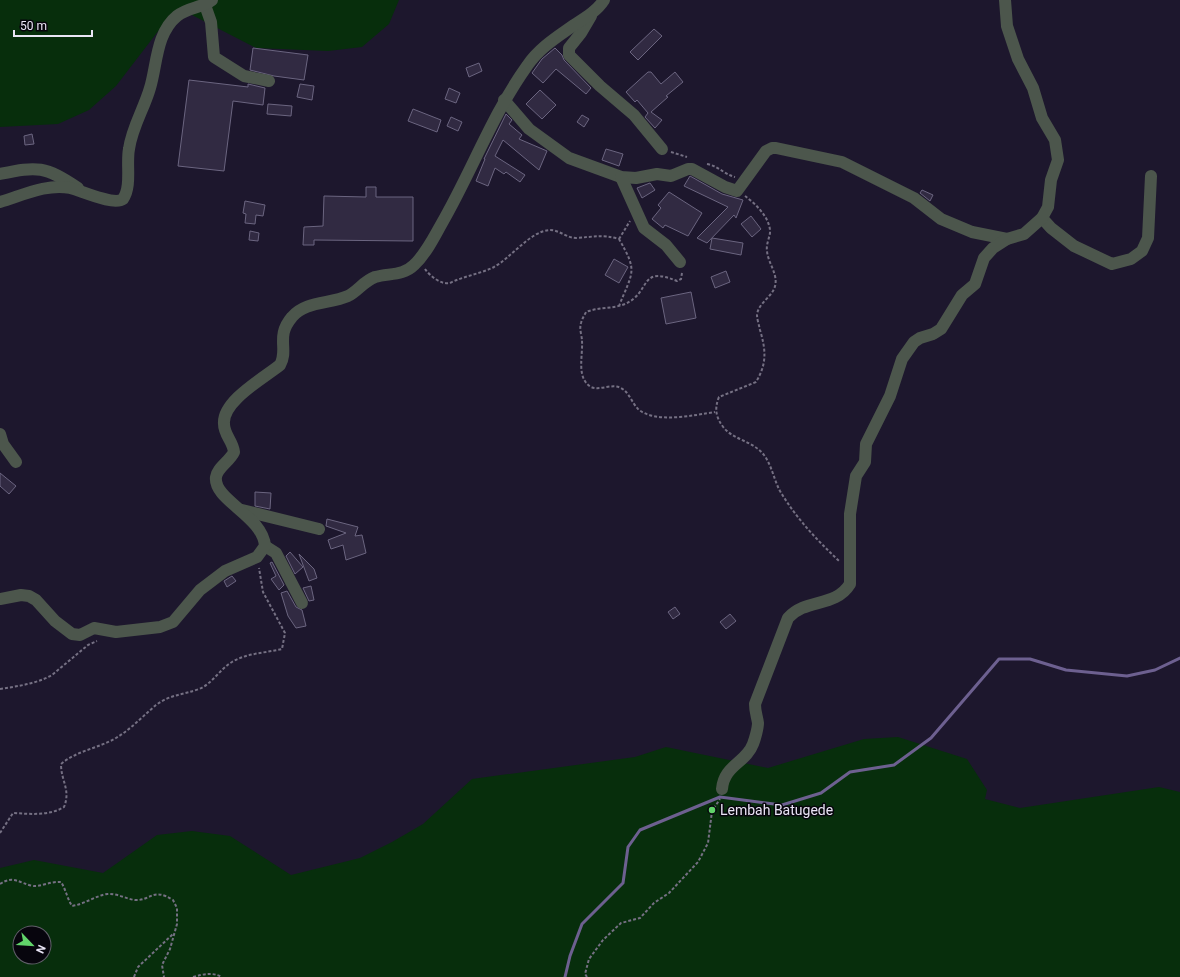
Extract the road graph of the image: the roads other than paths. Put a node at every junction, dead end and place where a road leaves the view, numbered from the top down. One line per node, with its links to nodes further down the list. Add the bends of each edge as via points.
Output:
1 (604, 0): 4 (street)
2 (1006, 0): 13 (street, via 1007,26 1018,59 1033,88 1042,118 1055,140 1058,160 1048,207)
3 (209, 3): 5 (street, via 214,57 244,76); 11 (street, via 195,6 176,16 164,34 158,48 150,88 131,136 125,197 114,202)
4 (592, 13): 6 (street, via 533,57); 7 (street, via 569,48 569,54 600,86 634,115)
5 (269, 81)
6 (504, 100): 10 (street, via 529,129 569,158); 18 (street, via 463,187 424,254 408,271 373,278 347,296 303,308 289,321 282,334 283,356 280,365 235,400 225,414 225,431 233,443 234,452 217,474 217,486 225,498)
7 (662, 149)
8 (0, 174): 11 (street, via 28,168 43,170 62,177)
9 (1151, 176): 13 (street, via 1148,238 1142,251 1131,259 1112,264 1074,246 1050,228)
10 (621, 177): 14 (street, via 636,178 657,174 671,176 692,169 737,191 766,151 776,148 842,162 914,198 941,218 972,232); 15 (street, via 644,228 666,244)
11 (86, 193): 12 (street, via 56,187)
12 (0, 202)
13 (1042, 218): 14 (street, via 1024,234)
14 (1007, 239): 23 (street, via 984,258 974,284 962,295 941,329 914,342 902,359 890,396 866,444 865,462 856,476 850,509 850,584 844,593 795,610 788,618 755,704 754,713 758,723 753,746 728,770 722,780)
15 (680, 262)
16 (0, 434): 17 (street, via 3,444)
17 (16, 462)
18 (242, 510): 19 (street); 20 (street, via 262,534)
19 (319, 529)
20 (265, 546): 21 (street, via 257,557 225,571 200,590 173,622 160,627 116,632 94,628 80,635 72,634 29,596); 22 (street, via 276,553)
21 (0, 599)
22 (302, 603)
23 (722, 788)

